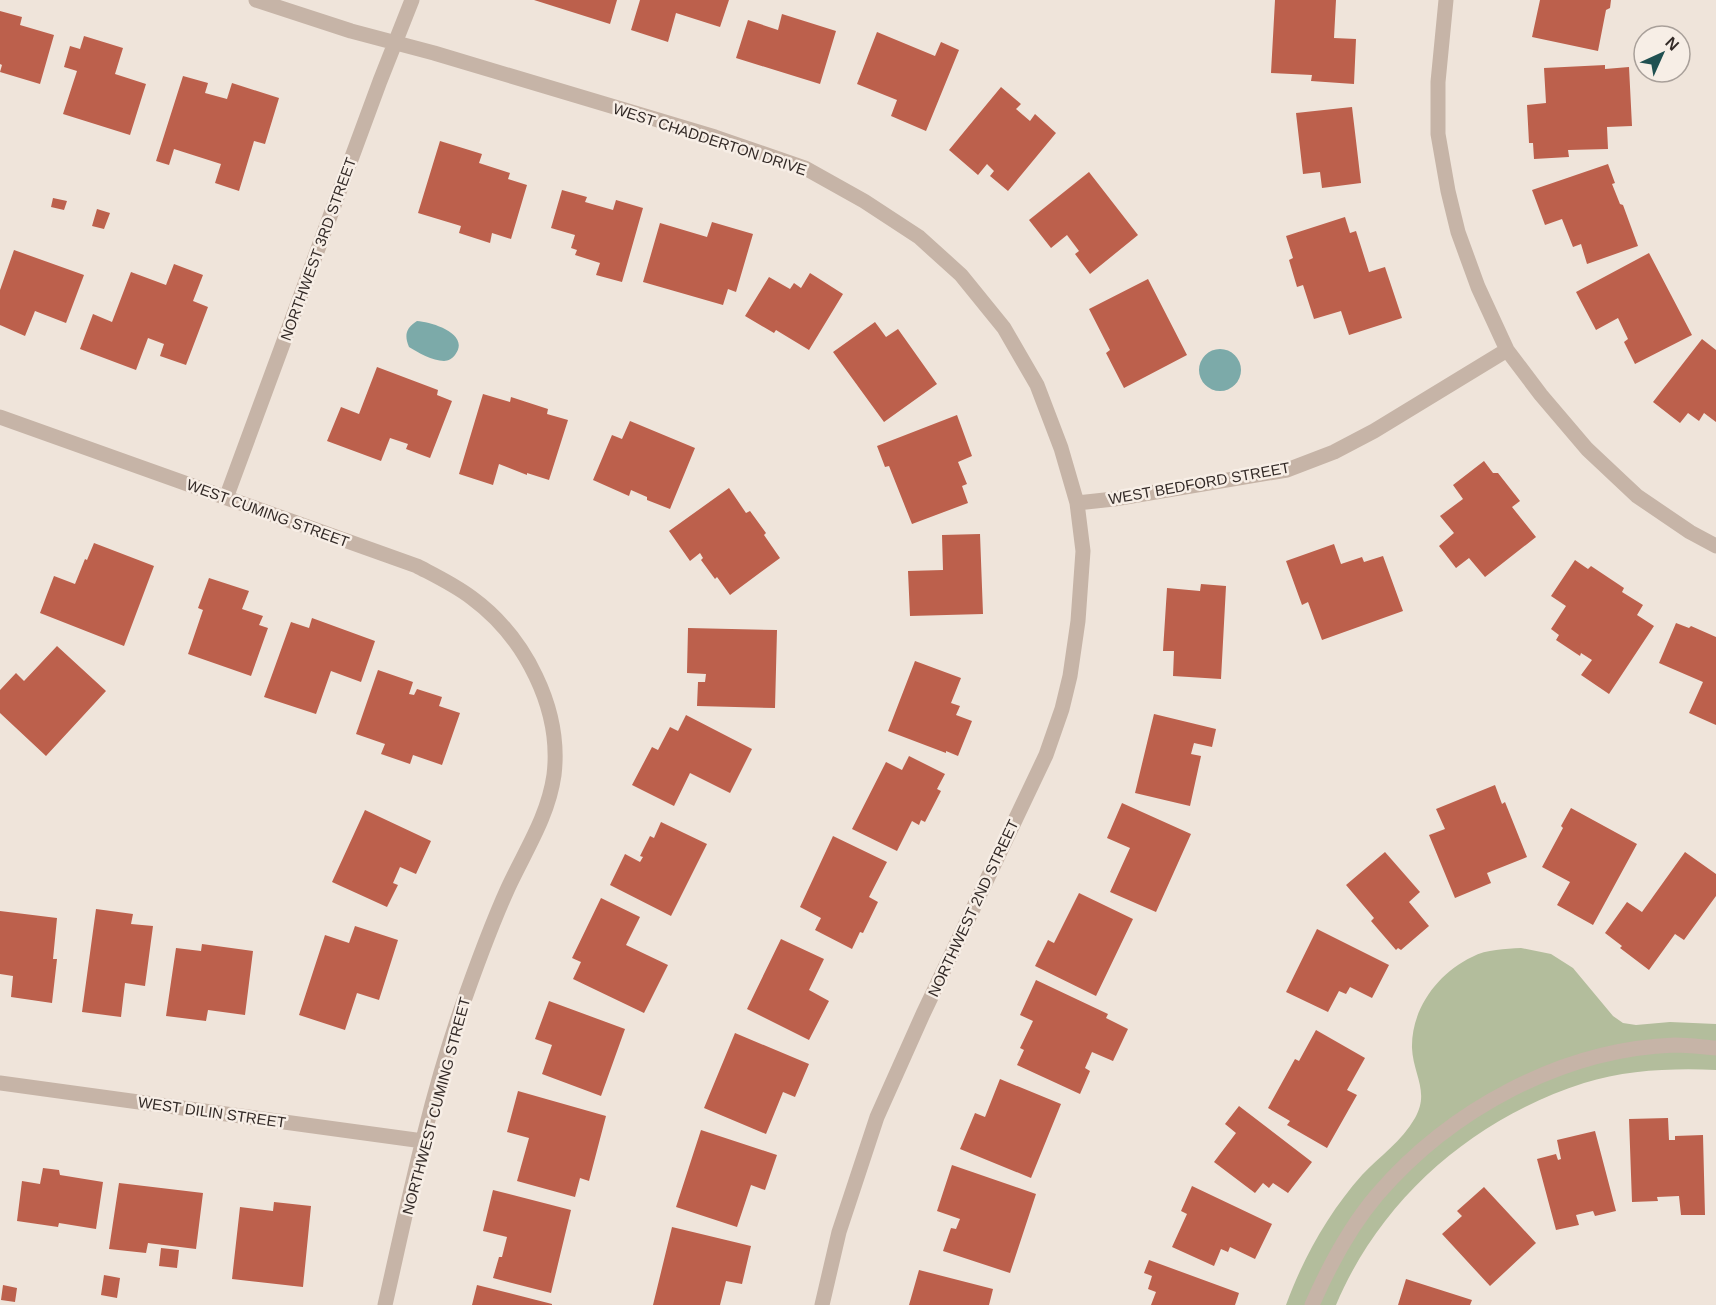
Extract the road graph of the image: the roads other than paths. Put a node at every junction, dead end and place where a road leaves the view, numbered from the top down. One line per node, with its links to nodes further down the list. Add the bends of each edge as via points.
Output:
1 (256, 0): 4 (street, WEST CHADDERTON DRIVE)
2 (412, 0): 4 (street, NORTHWEST 3RD STREET)
3 (1446, 0): 5 (street, via 1438,82 1438,134 1458,232)
4 (394, 43): 7 (street, NORTHWEST 3RD STREET); 8 (street, WEST CHADDERTON DRIVE, via 715,137 805,168 919,237 961,275 1004,328 1037,385)
5 (1507, 350): 8 (street, WEST BEDFORD STREET, via 1374,431 1287,470); 9 (street, via 1587,448 1637,496)
6 (0, 417): 7 (street, WEST CUMING STREET)
7 (226, 498): 10 (street, WEST CUMING STREET, via 417,566 473,598)
8 (1077, 503): 15 (street, NORTHWEST 2ND STREET, via 1083,551 1078,621 1062,710 1046,755 878,1117 839,1232)
9 (1716, 546)
10 (517, 643): 13 (street, NORTHWEST CUMING STREET, via 549,710 555,742 554,776 543,817 479,957 450,1041)
11 (1716, 1048): 16 (street, via 1675,1045 1613,1053 1558,1069 1506,1092 1446,1130 1375,1197 1329,1266)
12 (0, 1083): 13 (street, WEST DILIN STREET)
13 (423, 1141): 14 (street, NORTHWEST CUMING STREET)
14 (385, 1305)
15 (822, 1305)
16 (1312, 1305)

